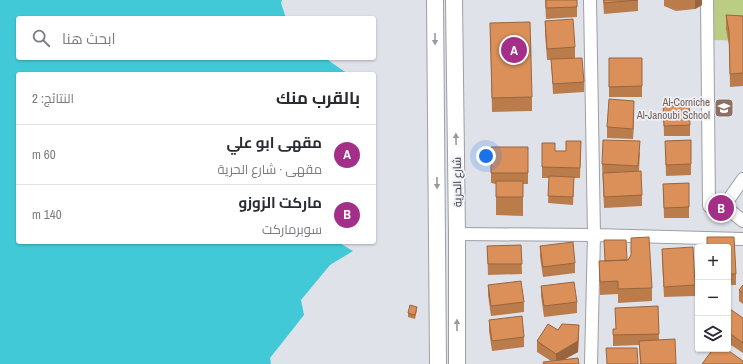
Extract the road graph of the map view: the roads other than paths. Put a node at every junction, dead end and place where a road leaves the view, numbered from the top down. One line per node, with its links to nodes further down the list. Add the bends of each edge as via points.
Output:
1 (435, 0): 11 (street, شارع الحرية, one-way to 11)
2 (454, 0): 8 (street, شارع الحرية, one-way to 2)
3 (590, 0): 9 (street)
4 (707, 0): 6 (street, via 709,206)
5 (743, 179): 6 (street)
6 (724, 206): 7 (street)
7 (743, 221)
8 (457, 234): 9 (street); 12 (street, شارع الحرية, one-way to 8)
9 (594, 235): 10 (street); 13 (street)
10 (743, 239)
11 (438, 364)
12 (457, 364)
13 (591, 364)

